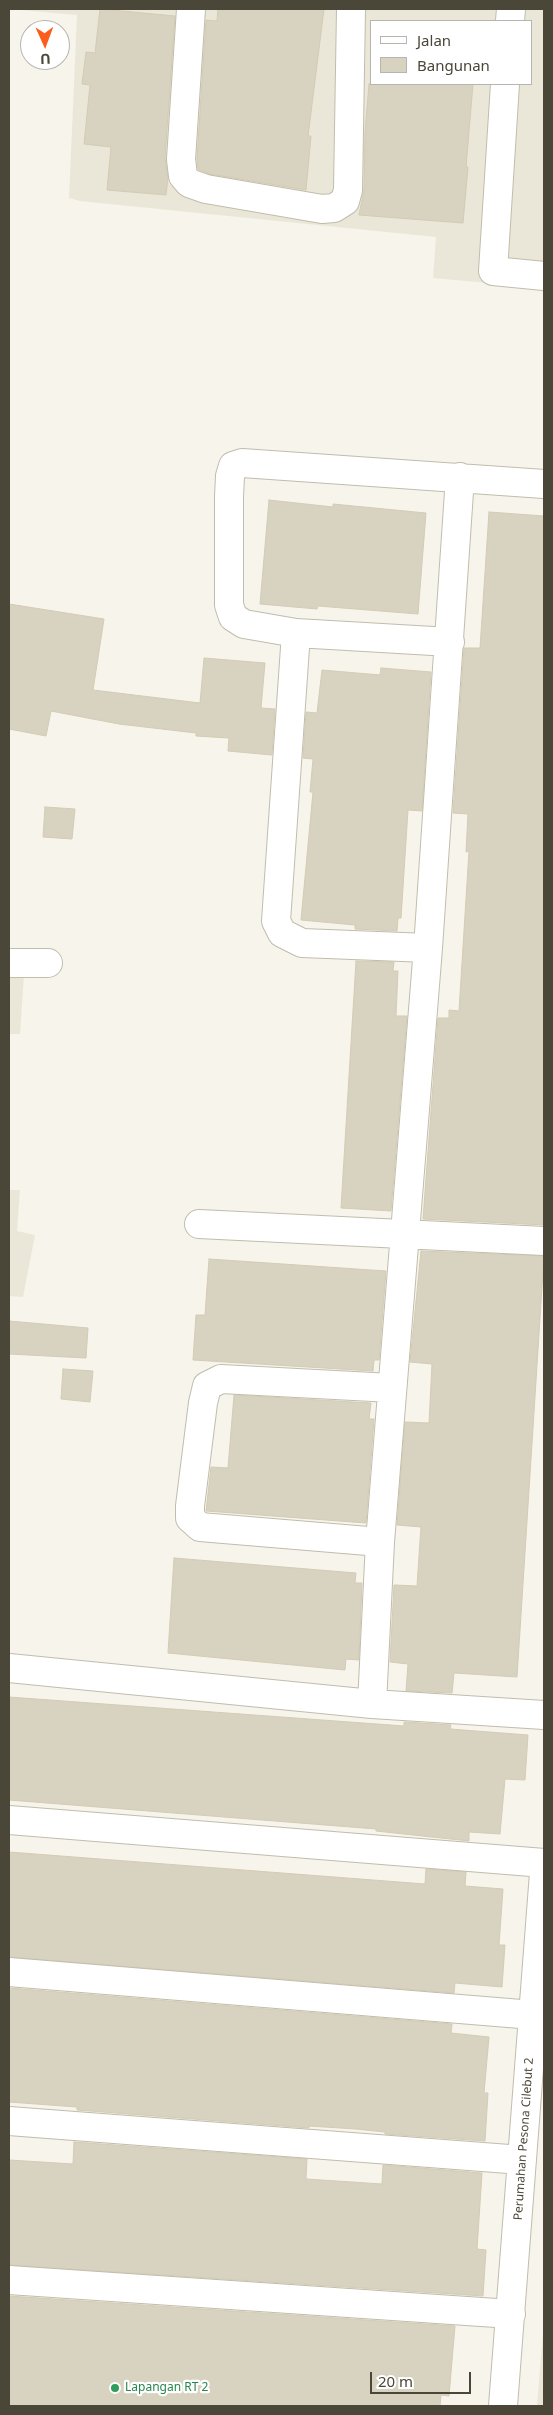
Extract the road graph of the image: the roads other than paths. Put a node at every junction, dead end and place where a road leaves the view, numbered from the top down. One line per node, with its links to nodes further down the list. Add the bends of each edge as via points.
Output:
1 (191, 9): 2 (street, via 181,159 183,176 206,189 322,209 334,208 345,201 348,190)
2 (351, 9)
3 (506, 85): 4 (street, via 493,271)
4 (544, 276)
5 (460, 477): 6 (street); 7 (street, via 242,463 233,466 230,476 228,605 233,617 244,624); 8 (street)
6 (544, 484)
7 (296, 632): 8 (street); 9 (street, via 276,921 282,934 302,943)
8 (450, 642): 9 (street)
9 (428, 948): 13 (street)
10 (9, 963): 11 (street)
11 (48, 963)
12 (199, 1224): 13 (street)
13 (407, 1233): 14 (street); 15 (street)
14 (544, 1241)
15 (392, 1388): 16 (street); 16 (street, via 221,1379 207,1386 190,1506 190,1518 200,1527)
16 (380, 1542): 18 (street)
17 (9, 1668): 18 (street)
18 (372, 1704): 19 (street)
19 (544, 1715)
20 (9, 1820): 21 (street)
21 (544, 1863)
22 (544, 1873): 24 (street, Perumahan Pesona Cilebut 2)
23 (9, 1972): 24 (street)
24 (534, 2015): 26 (street, Perumahan Pesona Cilebut 2)
25 (9, 2121): 26 (street)
26 (522, 2160): 28 (street, Perumahan Pesona Cilebut 2)
27 (9, 2280): 28 (street)
28 (511, 2314): 29 (street, Perumahan Pesona Cilebut 2)
29 (503, 2406)

